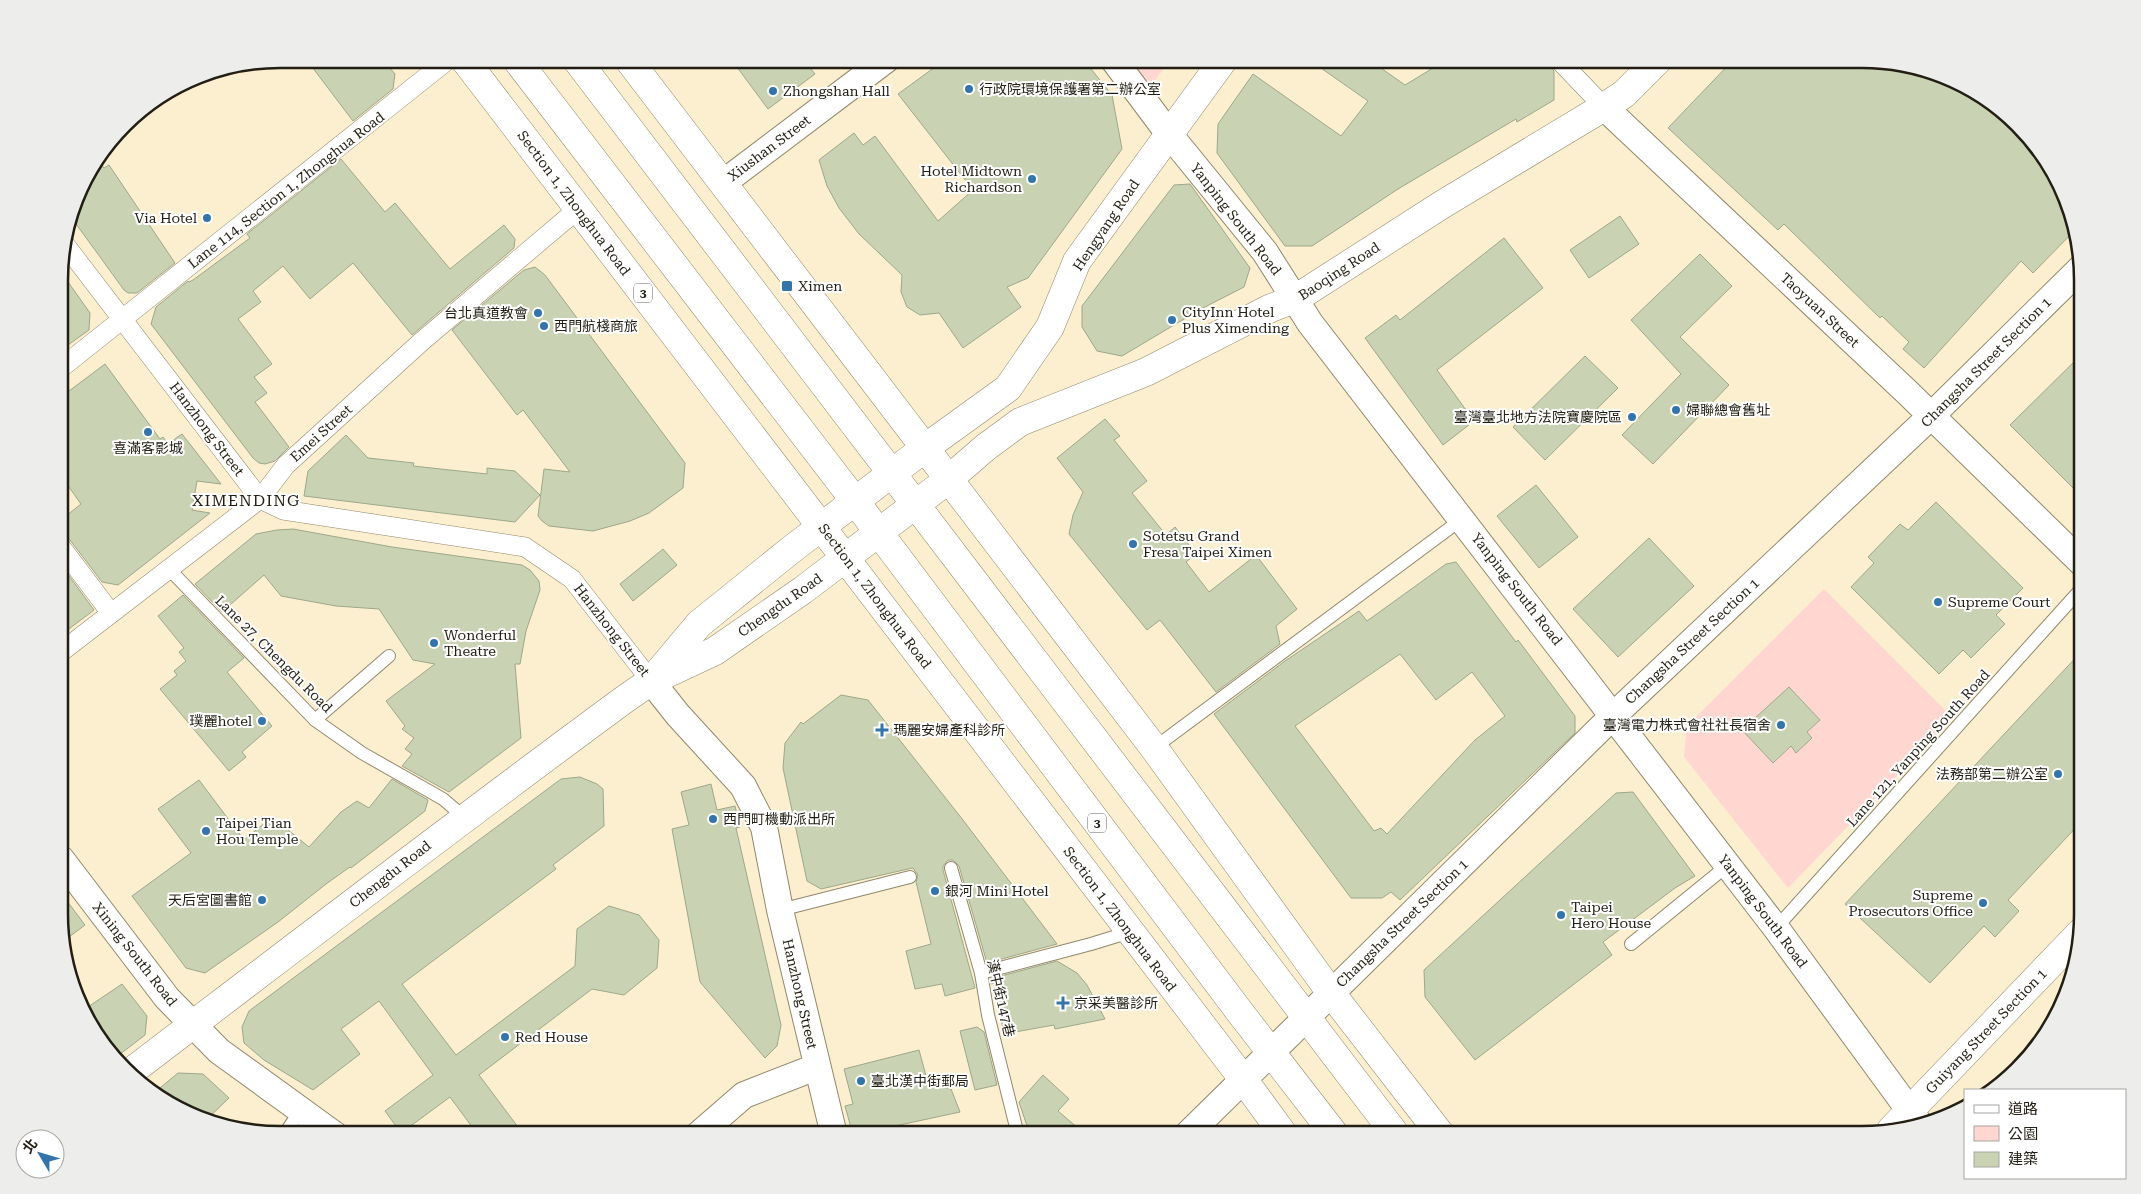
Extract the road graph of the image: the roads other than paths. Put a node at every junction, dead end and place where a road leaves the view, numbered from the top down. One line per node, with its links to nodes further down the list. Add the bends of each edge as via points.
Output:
1 (438, 68): 18 (street, Lane 114, Section 1, Zhonghua Road)
2 (471, 68): 14 (main road, Section 1, Zhonghua Road / 3)
3 (523, 68): 25 (main road, 3)
4 (583, 68): 22 (main road)
5 (635, 68): 13 (main road)
6 (875, 68): 13 (street, Xiushan Street)
7 (1120, 68): 12 (street, Yanping South Road)
8 (1218, 68): 12 (main road, Hengyang Road)
9 (1567, 68): 11 (street, Taoyuan Street)
10 (1650, 68): 11 (main road, Baoqing Road, via 1624,94)
11 (1604, 107): 17 (main road, Baoqing Road, via 1443,204); 20 (street, Taoyuan Street)
12 (1170, 134): 17 (street, Yanping South Road, via 1265,252); 21 (main road, Hengyang Road, via 1077,261 1050,327 1008,388)
13 (722, 183): 21 (main road)
14 (578, 209): 24 (street, Emei Street, via 421,342 293,458); 28 (main road, Section 1, Zhonghua Road / 3)
15 (69, 250): 18 (street, Hanzhong Street)
16 (2074, 274): 20 (street, Changsha Street Section 1)
17 (1295, 299): 23 (main road, Baoqing Road, via 1146,372 1020,422 986,446); 27 (street, Yanping South Road, via 1310,323)
18 (122, 319): 19 (street, Lane 114, Section 1, Zhonghua Road); 24 (street, Hanzhong Street)
19 (68, 362)
20 (1931, 416): 30 (street, Taoyuan Street); 39 (street, Changsha Street Section 1)
21 (925, 448): 22 (main road, Chengdu Road); 23 (main road)
22 (893, 472): 25 (main road, Chengdu Road); 26 (main road)
23 (950, 479): 26 (main road, Chengdu Road); 41 (main road)
24 (260, 499): 33 (street, Emei Street); 38 (street, Hanzhong Street, via 283,510 525,547 572,580)
25 (855, 502): 28 (main road, Chengdu Road); 29 (main road, 3)
26 (916, 504): 29 (main road, Chengdu Road); 54 (main road)
27 (1462, 519): 39 (street, Yanping South Road); 41 (lane)
28 (822, 527): 32 (main road, Section 1, Zhonghua Road / 3); 38 (main road, Chengdu Road, via 699,624)
29 (878, 532): 32 (main road, Chengdu Road); 56 (main road, 3)
30 (2074, 555)
31 (68, 556): 35 (street)
32 (845, 557): 38 (main road, Chengdu Road, via 715,651); 49 (main road, Section 1, Zhonghua Road / 3)
33 (169, 569): 35 (street, Emei Street); 40 (lane, Lane 27, Chengdu Road)
34 (2074, 597): 48 (lane, Lane 121, Yanping South Road)
35 (111, 613): 36 (street, Emei Street)
36 (68, 647)
37 (389, 656): 40 (lane)
38 (652, 681): 42 (main road, Chengdu Road); 47 (street, Hanzhong Street, via 743,786 764,827)
39 (1614, 715): 43 (street, Yanping South Road); 53 (street, Changsha Street Section 1)
40 (315, 720): 42 (lane, Lane 27, Chengdu Road, via 362,753 443,799)
41 (1154, 748): 53 (main road)
42 (464, 817): 55 (main road, Chengdu Road)
43 (1728, 865): 48 (street, Yanping South Road); 51 (lane)
44 (68, 868): 55 (street, Xining South Road, via 167,998)
45 (951, 868): 52 (lane, 漢中街147巷)
46 (910, 877): 47 (lane)
47 (780, 910): 57 (street, Hanzhong Street)
48 (1776, 928): 61 (street, Yanping South Road)
49 (1130, 932): 52 (lane); 59 (main road, Section 1, Zhonghua Road / 3)
50 (2072, 942): 61 (main road, Guiyang Street Section 1)
51 (1631, 944)
52 (981, 973): 66 (lane, 漢中街147巷)
53 (1331, 993): 54 (street, Changsha Street Section 1); 71 (main road)
54 (1305, 1018): 56 (street, Changsha Street Section 1); 70 (main road)
55 (194, 1023): 58 (main road, Chengdu Road); 60 (street, Xining South Road, via 219,1051)
56 (1271, 1052): 59 (street, Changsha Street Section 1); 69 (main road, 3)
57 (816, 1066): 64 (street, via 744,1095); 65 (street, Hanzhong Street)
58 (135, 1069)
59 (1243, 1079): 67 (street, Changsha Street Section 1); 68 (main road, Section 1, Zhonghua Road / 3)
60 (300, 1111): 62 (lane); 63 (street, Xining South Road)
61 (1906, 1121)
62 (290, 1126)
63 (322, 1126)
64 (708, 1126)
65 (832, 1126)
66 (1016, 1126)
67 (1196, 1126)
68 (1277, 1126)
69 (1328, 1126)
70 (1389, 1126)
71 (1434, 1126)

